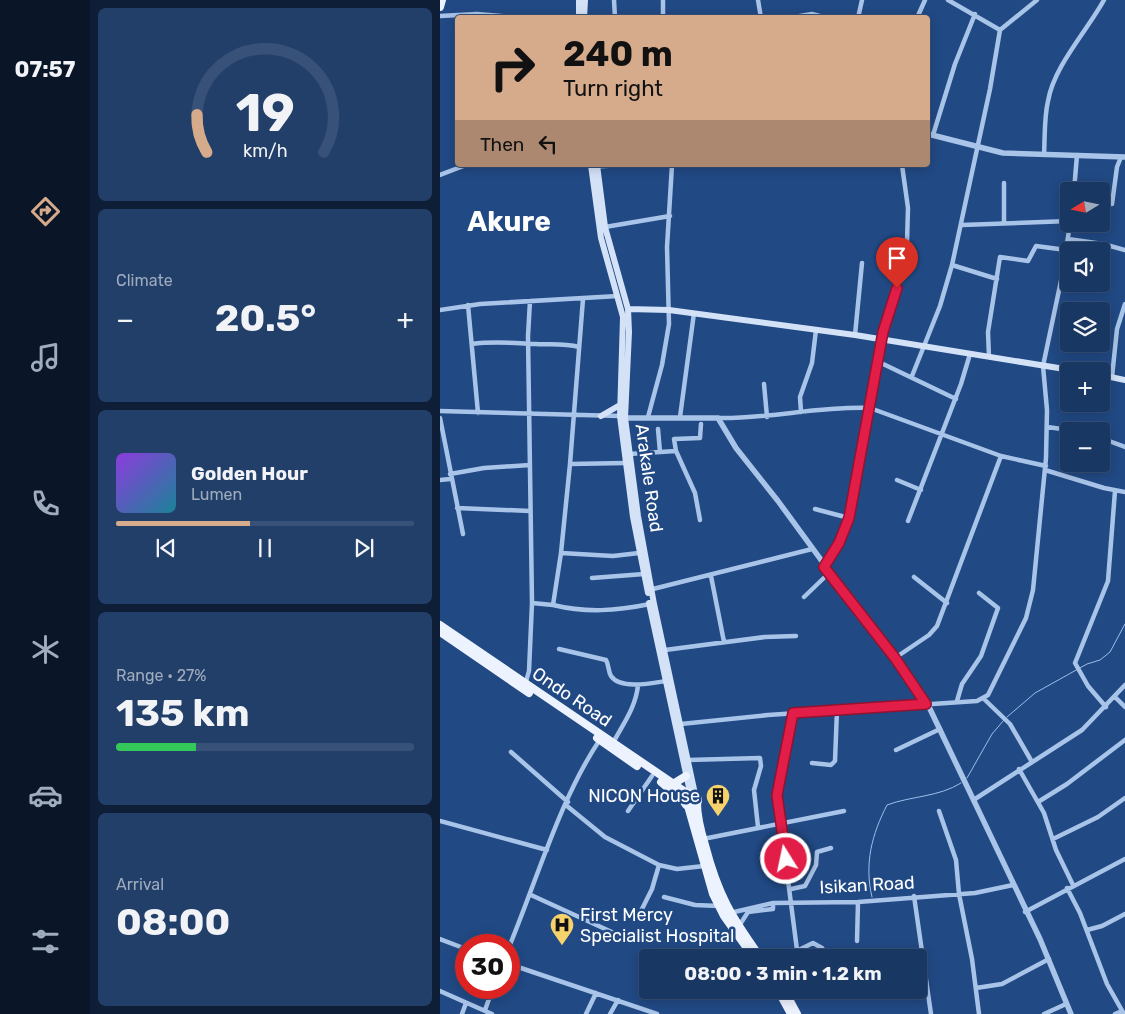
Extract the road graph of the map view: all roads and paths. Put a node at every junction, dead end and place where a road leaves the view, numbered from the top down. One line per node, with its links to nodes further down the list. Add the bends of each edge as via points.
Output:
1 (442, 0): 12 (main road)
2 (579, 0): 16 (main road)
3 (584, 0): 17 (main road)
4 (614, 0): 18 (street)
5 (663, 0): 19 (street)
6 (758, 0): 20 (street)
7 (862, 0): 21 (street)
8 (924, 0): 22 (street)
9 (948, 0): 13 (street)
10 (1037, 0): 25 (street)
11 (1104, 0): 28 (street, via 1052,86)
12 (440, 7)
13 (975, 14): 25 (street); 26 (street)
14 (468, 15): 15 (street)
15 (489, 15)
16 (579, 15)
17 (584, 15)
18 (616, 15)
19 (663, 15)
20 (760, 15)
21 (859, 15)
22 (918, 15)
23 (440, 16): 24 (street)
24 (455, 16)
25 (1000, 30): 27 (street)
26 (930, 135): 27 (street)
27 (977, 149): 28 (street, via 1003,154); 43 (street)
28 (1044, 155): 29 (street)
29 (1077, 155): 30 (street); 37 (street)
30 (1123, 157): 39 (street, via 1117,167)
31 (461, 167): 36 (street)
32 (595, 167): 44 (main road, Arakale Road)
33 (595, 167): 52 (main road, Arakale Road, via 601,238)
34 (672, 167): 40 (street)
35 (902, 167): 68 (street, via 908,208 907,242)
36 (440, 175)
37 (1075, 182)
38 (1004, 183): 42 (street)
39 (1112, 204)
40 (670, 216): 44 (street); 64 (street, via 667,247)
41 (1060, 222): 42 (street)
42 (1004, 223): 43 (street)
43 (962, 225): 54 (street)
44 (605, 227): 52 (main road, Arakale Road)
45 (1068, 232): 46 (street)
46 (1068, 239): 47 (street); 48 (street)
47 (1067, 242)
48 (1089, 242)
49 (1110, 246): 51 (street)
50 (1060, 249): 55 (street, via 1036,246 1028,261 1000,257)
51 (1125, 250)
52 (611, 261): 57 (main road, Arakale Road); 62 (main road, Arakale Road)
53 (862, 263): 67 (street)
54 (952, 265): 55 (street); 71 (street)
55 (997, 279): 74 (street, via 988,332)
56 (1060, 280): 77 (street)
57 (618, 296): 58 (street); 75 (main road, Arakale Road, via 623,317)
58 (583, 299): 59 (street); 72 (street)
59 (530, 301): 61 (street); 70 (street)
60 (1125, 304): 80 (street, via 1117,329)
61 (468, 305): 63 (street); 69 (street)
62 (628, 309): 64 (main road); 75 (main road, Arakale Road)
63 (440, 310)
64 (670, 310): 65 (main road); 93 (street, via 666,348)
65 (694, 313): 66 (main road); 94 (street)
66 (816, 330): 67 (main road); 87 (street, via 812,363 800,397)
67 (855, 334): 68 (main road)
68 (883, 340): 71 (main road); 76 (street)
69 (472, 344): 70 (street); 88 (street)
70 (528, 344): 72 (street, via 563,343); 89 (street)
71 (925, 346): 73 (main road); 79 (street)
72 (579, 347): 90 (street)
73 (970, 354): 74 (main road); 83 (street)
74 (989, 357): 77 (main road)
75 (625, 360): 84 (main road, Arakale Road); 92 (main road, Arakale Road)
76 (879, 362): 79 (street); 85 (street)
77 (1043, 366): 78 (main road); 99 (street)
78 (1060, 368)
79 (912, 376): 83 (street)
80 (1112, 377): 81 (main road)
81 (1125, 380)
82 (764, 384): 95 (street)
83 (956, 398): 102 (street)
84 (620, 405): 91 (main road); 92 (main road, Arakale Road)
85 (870, 408): 87 (street); 102 (street); 123 (street)
86 (440, 411): 88 (street)
87 (801, 412): 95 (street)
88 (478, 413): 89 (street)
89 (530, 414): 90 (street); 111 (street)
90 (573, 415): 91 (street); 110 (street)
91 (601, 416): 92 (street)
92 (623, 417): 93 (street); 107 (main road, Arakale Road); 109 (main road, Arakale Road)
93 (648, 417): 94 (street)
94 (680, 417): 97 (street)
95 (767, 417): 97 (street)
96 (440, 418): 113 (street)
97 (718, 418): 127 (street, via 736,448)
98 (701, 424): 105 (street, via 700,438 674,439)
99 (1047, 427): 100 (street); 112 (street)
100 (1060, 429)
101 (658, 430): 106 (street)
102 (941, 436): 108 (street); 116 (street)
103 (1110, 441): 104 (street)
104 (1125, 447)
105 (676, 451): 106 (street); 124 (street, via 695,493)
106 (660, 452): 107 (street)
107 (629, 454): 122 (main road, Arakale Road)
108 (1001, 456): 112 (street); 140 (street)
109 (626, 463): 110 (street); 122 (main road, Arakale Road)
110 (570, 464): 128 (street)
111 (530, 465): 113 (street, via 484,468); 121 (street)
112 (1046, 468): 117 (street); 155 (street, via 1031,602 1017,637)
113 (450, 476): 114 (street); 119 (street)
114 (440, 480)
115 (897, 480): 116 (street)
116 (921, 490): 125 (street)
117 (1114, 491): 118 (street); 158 (street, via 1108,581 1075,662)
118 (1125, 492)
119 (457, 508): 121 (street); 126 (street)
120 (815, 510): 123 (street)
121 (530, 511): 139 (street)
122 (635, 516): 129 (main road, Arakale Road); 136 (main road, Arakale Road)
123 (849, 518): 130 (street)
124 (700, 520)
125 (908, 521)
126 (463, 534)
127 (812, 550): 130 (street); 133 (street)
128 (561, 553): 129 (street, via 613,556); 142 (street)
129 (639, 553): 132 (main road, Arakale Road)
130 (824, 567): 131 (street)
131 (829, 573): 138 (street); 149 (street)
132 (644, 574): 135 (street); 136 (main road, Arakale Road)
133 (711, 576): 136 (street); 146 (street)
134 (914, 577): 140 (street)
135 (592, 578)
136 (649, 590): 141 (main road, Arakale Road); 148 (main road, Arakale Road)
137 (979, 592): 156 (street, via 998,608 981,656 962,684)
138 (804, 597)
139 (532, 603): 142 (street); 153 (street, via 529,671)
140 (947, 603): 149 (street, via 933,632)
141 (650, 604): 142 (street, via 604,611); 150 (main road, Arakale Road)
142 (553, 605)
143 (440, 625): 153 (main road, Ondo Road)
144 (440, 632): 153 (main road, Ondo Road)
145 (796, 636): 146 (street)
146 (724, 642): 148 (street)
147 (559, 649): 151 (street, via 603,659 608,662 614,678)
148 (665, 650): 162 (main road, Arakale Road)
149 (895, 658): 157 (street)
150 (666, 681): 151 (street); 174 (main road, Arakale Road)
151 (638, 685): 166 (street, via 629,715)
152 (1125, 685): 154 (street)
153 (525, 686): 164 (main road, Ondo Road)
154 (1115, 697): 158 (street); 159 (street)
155 (984, 699): 156 (street); 170 (street, via 1010,724)
156 (957, 701): 157 (street)
157 (926, 704): 160 (street); 163 (street)
158 (1106, 707): 170 (street, via 1082,730)
159 (1125, 707)
160 (836, 710): 161 (street); 171 (street, via 835,761 831,765)
161 (793, 713): 162 (street); 185 (street, via 778,780)
162 (681, 724): 169 (main road, Arakale Road)
163 (940, 729): 167 (street); 178 (street)
164 (601, 738): 166 (main road, Ondo Road); 173 (main road, Ondo Road); 180 (street)
165 (1125, 740): 179 (street)
166 (612, 743): 175 (main road, Ondo Road)
167 (896, 750)
168 (510, 752): 180 (street)
169 (688, 760): 176 (main road, Arakale Road); 186 (street, via 760,758 754,790)
170 (1032, 762): 172 (street)
171 (812, 763)
172 (1020, 769): 178 (street); 179 (street)
173 (652, 776): 176 (main road, Ondo Road); 182 (street)
174 (686, 776): 175 (main road); 176 (main road, Arakale Road)
175 (673, 784): 176 (main road, Ondo Road)
176 (689, 797): 188 (main road, via 697,804); 193 (main road)
177 (1125, 798): 187 (street, via 1089,822)
178 (975, 799): 194 (street)
179 (1038, 802): 187 (street)
180 (567, 804): 190 (street); 192 (street, via 605,837)
181 (939, 810): 198 (street, via 956,860)
182 (628, 811)
183 (844, 811): 185 (street)
184 (440, 821): 190 (street)
185 (779, 823): 186 (street); 197 (street)
186 (758, 827): 188 (street)
187 (1053, 838): 195 (street)
188 (703, 839): 207 (main road)
189 (831, 848): 197 (street, via 817,852 816,865 805,886)
190 (547, 850): 199 (street)
191 (1125, 859): 195 (street)
192 (659, 865): 193 (street, via 677,869); 209 (street)
193 (704, 866): 205 (main road)
194 (1013, 885): 198 (street, Isikan Road); 206 (street)
195 (1073, 885): 196 (street)
196 (1067, 888): 206 (street); 211 (street)
197 (791, 889): 202 (street)
198 (959, 894): 200 (street, Isikan Road); 224 (street)
199 (530, 895): 212 (street); 214 (street)
200 (914, 896): 203 (street, Isikan Road); 242 (street)
201 (664, 897): 205 (street, via 695,905)
202 (792, 902): 203 (street, Isikan Road); 204 (street, Isikan Road); 219 (street)
203 (858, 902): 215 (street)
204 (773, 903): 207 (street, Isikan Road); 210 (street, via 774,909 748,912)
205 (719, 906): 207 (main road)
206 (1025, 912): 222 (street)
207 (727, 915): 210 (main road); 217 (main road)
208 (1125, 915): 211 (street)
209 (638, 917)
210 (738, 926): 218 (main road)
211 (1087, 930): 234 (street, via 1100,968)
212 (514, 934)
213 (440, 939): 216 (street)
214 (627, 939)
215 (857, 941)
216 (455, 945)
217 (748, 949)
218 (755, 949)
219 (797, 949)
220 (800, 949): 221 (street, via 817,944)
221 (821, 949)
222 (1048, 959): 224 (street, via 1002,984); 232 (street)
223 (520, 968): 226 (street)
224 (976, 988): 243 (street)
225 (440, 991): 231 (street)
226 (596, 994): 230 (street); 237 (street)
227 (488, 999): 233 (street)
228 (783, 999): 240 (main road)
229 (789, 999): 241 (main road)
230 (618, 1000): 238 (street); 239 (street)
231 (466, 1003): 233 (street); 235 (street)
232 (1066, 1004): 244 (street); 245 (street)
233 (484, 1010): 236 (street)
234 (1123, 1013): 246 (street)
235 (462, 1014)
236 (492, 1014)
237 (586, 1014)
238 (610, 1014)
239 (657, 1014)
240 (791, 1014)
241 (797, 1014)
242 (932, 1014)
243 (979, 1014)
244 (1044, 1014)
245 (1071, 1014)
246 (1115, 1014)

